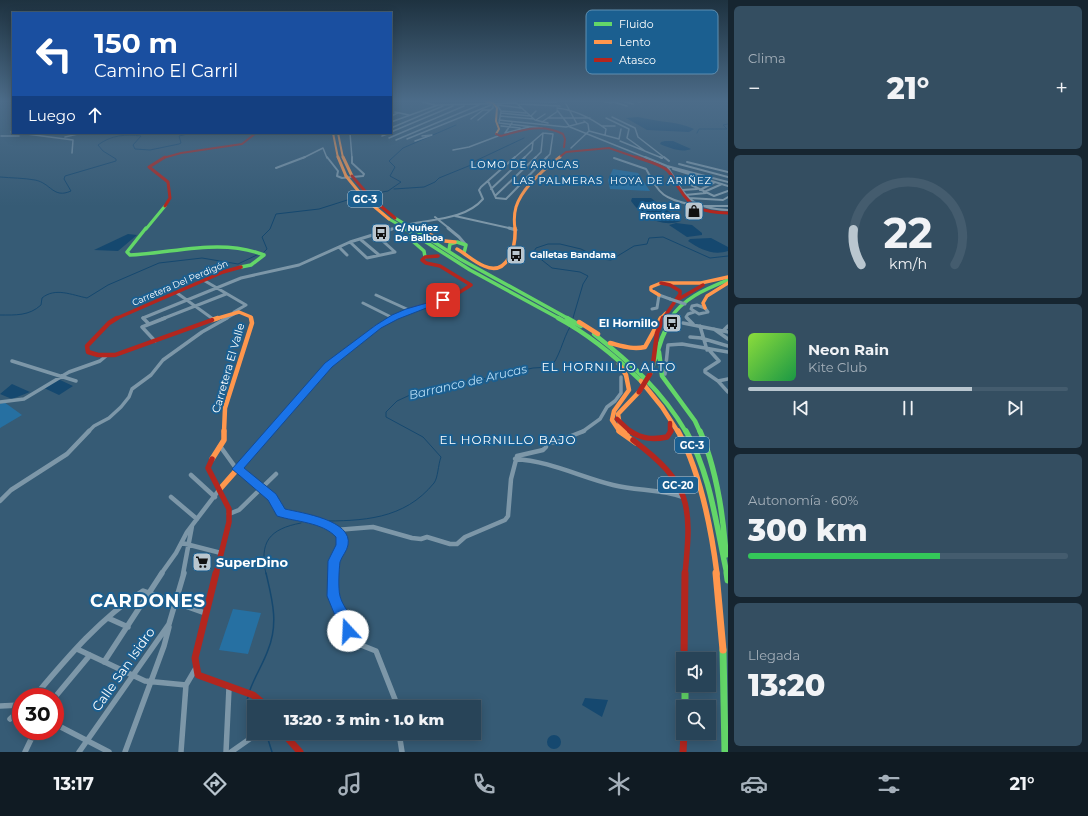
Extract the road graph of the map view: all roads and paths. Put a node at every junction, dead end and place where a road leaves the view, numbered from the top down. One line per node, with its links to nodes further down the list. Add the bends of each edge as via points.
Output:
1 (14, 136): 22 (street)
2 (50, 136): 27 (street)
3 (69, 136): 27 (street)
4 (251, 136): 95 (main road, Carretera Del Perdigón, via 243,144 174,155 156,160 149,165 168,182 170,198 129,248 128,253 143,256 218,246 255,250 264,255 251,265 230,270)
5 (333, 136): 50 (main road, GC-3, via 339,162)
6 (339, 136): 50 (main road, GC-3)
7 (350, 136): 45 (street, via 352,163 364,174 363,176 337,176 338,171 328,160 323,148)
8 (394, 136): 24 (street)
9 (406, 136): 28 (street)
10 (431, 136): 23 (street)
11 (432, 136): 33 (street)
12 (495, 136): 36 (street, via 469,147)
13 (553, 136): 49 (street, via 551,152)
14 (564, 136): 37 (main road)
15 (584, 136): 37 (street)
16 (592, 136): 35 (street)
17 (608, 136): 31 (street)
18 (620, 136): 31 (street)
19 (627, 136): 38 (street)
20 (638, 136): 41 (street)
21 (1, 137): 22 (street)
22 (6, 137): 32 (street)
23 (416, 137): 28 (street); 29 (street)
24 (389, 138)
25 (538, 138): 26 (street); 34 (street)
26 (543, 138): 68 (street, via 541,152)
27 (56, 139): 39 (street, via 73,140)
28 (399, 139): 30 (street)
29 (407, 139)
30 (396, 140)
31 (620, 140): 35 (street); 38 (street)
32 (1, 141)
33 (415, 141)
34 (533, 142): 55 (street); 63 (street, via 532,150)
35 (620, 146): 44 (street)
36 (453, 150)
37 (568, 150): 44 (main road, via 608,148); 54 (main road)
38 (645, 151): 41 (street)
39 (72, 153)
40 (614, 158): 71 (street, via 646,169 658,192)
41 (670, 161): 44 (street, via 674,163)
42 (687, 162): 46 (street)
43 (679, 164): 48 (street)
44 (661, 165): 51 (street); 56 (street); 57 (street); 69 (main road)
45 (276, 168)
46 (722, 170): 47 (street); 48 (street)
47 (728, 172)
48 (716, 173): 51 (street); 52 (street)
49 (529, 175): 53 (street); 54 (street)
50 (348, 176): 78 (main road, GC-3, bridge, via 364,198)
51 (710, 177): 58 (street)
52 (728, 177)
53 (526, 178): 54 (street); 68 (street, via 506,199 502,200)
54 (538, 179): 83 (main road, via 517,204)
55 (488, 181): 63 (street); 77 (street, via 479,190 483,199 480,204)
56 (677, 182): 60 (street); 61 (street)
57 (715, 182): 59 (street); 64 (street)
58 (727, 182): 59 (street)
59 (721, 184): 62 (street); 67 (street)
60 (691, 185): 61 (street); 64 (street)
61 (680, 186): 65 (street)
62 (728, 186)
63 (491, 189): 68 (street)
64 (699, 189): 65 (street); 67 (street)
65 (682, 190): 69 (street)
66 (728, 191): 67 (street, via 714,196)
67 (706, 193): 69 (street)
68 (495, 196)
69 (686, 197): 70 (street, via 723,200); 71 (street, via 682,201); 72 (main road); 73 (street)
70 (728, 197)
71 (672, 200): 72 (street)
72 (693, 205): 76 (main road, via 708,213)
73 (699, 206): 74 (street); 75 (street, via 708,210)
74 (728, 206)
75 (728, 210)
76 (728, 214)
77 (452, 215): 80 (street); 83 (street)
78 (387, 217): 79 (main road, GC-3, bridge); 92 (main road, via 424,251); 107 (main road, GC-3, via 444,255)
79 (395, 218): 87 (main road, via 439,238); 107 (main road, GC-3)
80 (436, 219): 81 (street, via 430,218); 88 (street)
81 (410, 224)
82 (392, 229): 84 (street)
83 (516, 230): 88 (main road, via 513,255 499,267 483,266)
84 (375, 234): 85 (street); 91 (street, via 395,252)
85 (360, 239): 86 (street); 91 (street)
86 (350, 242): 89 (street); 91 (street, via 367,258)
87 (456, 242): 88 (main road); 88 (main road, via 450,244 454,248)
88 (464, 246)
89 (339, 247): 90 (street); 97 (street, via 299,265 244,277)
90 (347, 256)
91 (379, 256)
92 (425, 257): 93 (main road); 93 (main road, via 423,261 431,263)
93 (437, 260): 110 (main road, via 470,283 470,286 452,297)
94 (728, 279): 96 (main road, via 701,283); 103 (main road, via 695,288); 108 (main road, via 707,296 702,303); 129 (main road, via 700,290 678,304 664,328)
95 (205, 281): 97 (street); 98 (main road, Carretera Del Perdigón)
96 (661, 283): 101 (main road, via 650,287); 103 (main road, via 670,284 680,290)
97 (216, 288): 99 (street); 102 (street)
98 (177, 293): 102 (street); 132 (main road, Carretera Del Perdigón, via 120,316 109,324 87,346 88,352)
99 (226, 294): 105 (street); 111 (street, via 246,305)
100 (376, 295): 110 (street)
101 (657, 295): 106 (street, bridge); 109 (street, via 658,305)
102 (186, 300): 105 (street); 117 (street, via 143,318)
103 (676, 300): 113 (main road)
104 (363, 303): 114 (street)
105 (195, 306): 115 (street); 117 (street)
106 (691, 306): 108 (street); 112 (street)
107 (545, 307): 126 (main road, GC-3)
108 (706, 308): 112 (street, via 708,311 705,314)
109 (652, 309)
110 (409, 310): 114 (main road)
111 (235, 312): 115 (main road, Carretera Del Perdigón); 146 (main road, Carretera El Valle, via 247,314 251,317 252,323 224,408 224,440); 160 (street, via 163,360 151,375 132,389 121,408 94,426 67,454 11,490)
112 (694, 312): 118 (street, via 686,317)
113 (666, 313): 126 (main road, via 657,320 648,345 644,348 620,348); 134 (main road, via 660,321 654,342)
114 (393, 318): 148 (main road, via 378,326 329,365)
115 (213, 319): 125 (main road, Carretera Del Perdigón)
116 (683, 323): 118 (street)
117 (149, 324): 125 (street, via 142,327)
118 (698, 326): 120 (street); 123 (street)
119 (728, 326): 120 (street)
120 (718, 330): 121 (street); 124 (street)
121 (728, 332)
122 (690, 337): 123 (street)
123 (704, 339): 127 (street); 128 (street)
124 (728, 340)
125 (155, 341): 132 (main road, Carretera Del Perdigón)
126 (602, 341): 131 (main road, GC-3); 168 (main road, GC-3, via 643,375 688,435 699,459)
127 (728, 346)
128 (708, 351): 130 (street); 139 (street, via 719,361 705,372); 140 (street, via 680,344 668,345)
129 (659, 352): 134 (main road); 140 (main road, via 660,372)
130 (728, 352)
131 (613, 355): 143 (main road, GC-3, via 656,399); 145 (main road, via 626,374 629,386 627,395 614,411 612,420 619,431)
132 (106, 356): 135 (street, via 100,361 78,367)
133 (12, 361): 135 (street)
134 (653, 367): 144 (main road, bridge, via 639,392 622,409)
135 (60, 376): 138 (street); 142 (street, via 24,399)
136 (621, 377): 147 (street, via 621,393 607,407 600,419 587,430 556,442 546,443 543,450 517,456)
137 (728, 380): 139 (street)
138 (76, 381)
139 (718, 381): 141 (street)
140 (665, 382): 168 (main road, via 695,420 709,452 723,519)
141 (728, 392)
142 (0, 402)
143 (668, 416): 144 (main road, via 672,431 667,438 657,441 632,435); 207 (main road, GC-3, via 680,434 696,472 714,556 725,663)
144 (617, 419): 145 (main road, GC-20, via 619,427)
145 (636, 443): 153 (main road, GC-20, via 662,463)
146 (220, 446): 148 (street); 152 (main road, Carretera El Valle, via 208,468)
147 (515, 459): 156 (street, via 547,463 627,488); 164 (street, via 508,516 473,536 465,537 457,544 427,536 421,539 412,538 373,527)
148 (237, 469): 151 (main road); 155 (street)
149 (276, 474): 155 (street)
150 (191, 475): 158 (street)
151 (226, 481): 152 (main road); 154 (main road)
152 (215, 483): 154 (main road, Carretera El Valle)
153 (679, 487): 156 (street); 159 (main road, GC-20)
154 (219, 490): 158 (street); 161 (main road, Carretera El Valle)
155 (262, 490): 161 (street, via 239,510); 164 (street, via 272,497 281,513 314,520)
156 (666, 492): 159 (street)
157 (171, 497): 162 (street)
158 (215, 497): 162 (street)
159 (684, 498): 176 (main road, GC-20, via 689,515)
160 (0, 501)
161 (229, 514): 167 (main road)
162 (197, 519): 163 (street)
163 (192, 526): 165 (street); 166 (street, Calle San Isidro)
164 (336, 530): 187 (street, via 343,541 334,561 334,601 346,621 351,641 376,651)
165 (182, 544): 166 (street); 169 (street)
166 (189, 545): 167 (street); 170 (street, Calle San Isidro)
167 (221, 553): 171 (main road)
168 (728, 579)
169 (148, 592): 170 (street); 172 (street, via 143,591 134,596); 174 (street)
170 (176, 602): 171 (street); 173 (street, Calle San Isidro)
171 (205, 613): 179 (main road, via 195,658)
172 (108, 618): 174 (street); 175 (street)
173 (169, 624): 180 (street, Calle San Isidro); 181 (street, via 164,646)
174 (128, 627): 178 (street)
175 (77, 649): 177 (street); 183 (street, via 66,657)
176 (684, 652)
177 (90, 655): 178 (street); 184 (street)
178 (104, 662): 180 (street)
179 (196, 668): 182 (street); 185 (main road, via 198,675 207,682)
180 (133, 676): 181 (street); 192 (street, Calle San Isidro)
181 (150, 681): 182 (street); 200 (street)
182 (186, 684): 201 (street)
183 (41, 688)
184 (62, 688)
185 (229, 688): 186 (main road, via 255,694); 202 (street)
186 (264, 700)
187 (395, 700)
188 (12, 705): 189 (street)
189 (0, 706)
190 (64, 728): 192 (street)
191 (31, 740): 197 (street)
192 (87, 740): 198 (street, Calle San Isidro); 199 (street)
193 (248, 740): 203 (street)
194 (289, 740): 204 (main road)
195 (400, 740): 205 (street)
196 (684, 740): 206 (main road)
197 (27, 751)
198 (79, 752)
199 (109, 752)
200 (125, 752)
201 (181, 752)
202 (226, 752)
203 (231, 752)
204 (300, 752)
205 (402, 752)
206 (683, 752)
207 (725, 752)

